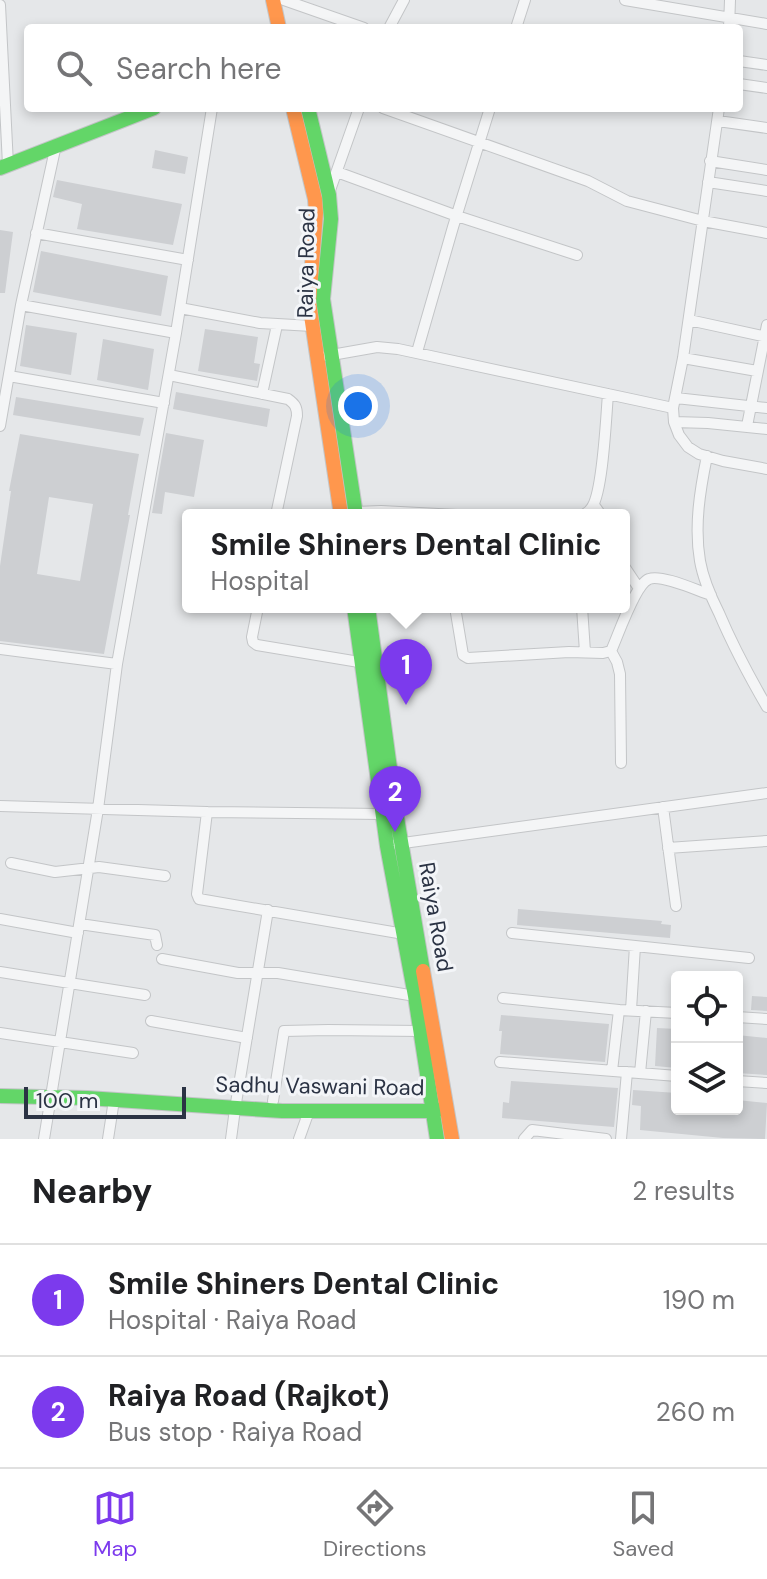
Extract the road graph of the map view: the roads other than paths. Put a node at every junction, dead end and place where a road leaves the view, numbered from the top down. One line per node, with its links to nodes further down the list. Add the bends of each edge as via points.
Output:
1 (273, 0): 10 (street)
2 (284, 0): 11 (street)
3 (404, 0): 12 (street)
4 (525, 0): 13 (street)
5 (625, 0): 7 (street)
6 (730, 0): 9 (street)
7 (658, 3): 9 (street)
8 (0, 5): 32 (street)
9 (730, 23): 14 (street)
10 (278, 24)
11 (353, 24)
12 (391, 24)
13 (517, 24)
14 (767, 24)
15 (743, 62): 16 (street)
16 (767, 65)
17 (743, 85): 18 (street)
18 (767, 88)
19 (143, 112): 30 (street)
20 (211, 112): 43 (street)
21 (294, 112): 48 (street, Raiya Road, via 315,199)
22 (309, 112): 37 (street, Raiya Road)
23 (358, 112): 34 (street)
24 (394, 112): 29 (street)
25 (489, 112): 29 (street)
26 (719, 112): 27 (street)
27 (718, 121): 28 (street); 31 (street)
28 (767, 128)
29 (480, 143): 38 (street); 39 (street, via 588,181 627,201)
30 (56, 145): 32 (street); 40 (street)
31 (710, 161): 33 (street); 35 (street)
32 (4, 167)
33 (767, 170)
34 (337, 172): 37 (street); 38 (street)
35 (708, 182): 36 (street); 39 (street)
36 (767, 191)
37 (329, 195): 52 (street, Raiya Road)
38 (457, 216): 42 (street); 51 (street)
39 (703, 221): 41 (street); 46 (street)
40 (36, 233): 43 (street); 44 (street)
41 (767, 233)
42 (577, 255)
43 (188, 260): 45 (street)
44 (21, 305): 49 (street); 56 (street)
45 (180, 308): 47 (street); 49 (street)
46 (689, 320): 50 (street); 53 (street)
47 (277, 325): 48 (street); 57 (street)
48 (312, 326): 52 (street, Raiya Road)
49 (176, 333): 55 (street)
50 (766, 333): 54 (street)
51 (417, 352): 52 (street, via 377,347); 58 (street)
52 (324, 357): 71 (street, Raiya Road)
53 (683, 358): 54 (street); 60 (street)
54 (757, 371): 61 (street)
55 (169, 375): 57 (street); 59 (street)
56 (9, 376): 59 (street); 64 (street)
57 (262, 394): 70 (street, via 288,399 297,409)
58 (608, 394): 60 (street); 69 (street)
59 (164, 403): 88 (street)
60 (674, 403): 61 (street); 63 (street)
61 (751, 406): 62 (street); 65 (street)
62 (767, 408)
63 (674, 422): 65 (street); 67 (street, via 688,447)
64 (0, 426)
65 (747, 426): 66 (street)
66 (767, 429)
67 (707, 456): 68 (street); 76 (street, via 698,539)
68 (767, 469)
69 (594, 505): 72 (street); 73 (street)
70 (277, 509)
71 (350, 509)
72 (590, 509)
73 (597, 509)
74 (630, 575): 75 (street)
75 (638, 587): 76 (street, via 657,578); 77 (street)
76 (711, 595): 89 (street, via 735,652)
77 (630, 606)
78 (257, 613): 87 (street, via 252,637 257,645)
79 (356, 613): 87 (street, Raiya Road)
80 (368, 613): 87 (street, Raiya Road)
81 (456, 613): 86 (street, via 461,648 468,658)
82 (582, 613): 86 (street)
83 (627, 613): 85 (street)
84 (0, 649): 88 (street)
85 (611, 651): 86 (street); 90 (street, via 620,674)
86 (585, 652)
87 (368, 663): 96 (street, Raiya Road); 98 (street, Raiya Road)
88 (117, 664): 94 (street)
89 (767, 707)
90 (621, 763)
91 (767, 793): 93 (street)
92 (0, 806): 94 (street)
93 (663, 807): 98 (street); 99 (street)
94 (98, 809): 95 (street); 101 (street)
95 (207, 812): 96 (street); 104 (street, via 199,899)
96 (382, 814): 98 (street, Raiya Road)
97 (767, 841): 99 (street)
98 (394, 844): 108 (street, Raiya Road); 143 (street, Raiya Road)
99 (668, 848): 103 (street)
100 (11, 863): 101 (street, via 55,872)
101 (89, 867): 102 (street); 106 (street)
102 (165, 876)
103 (676, 906)
104 (268, 910): 108 (street); 114 (street)
105 (0, 919): 106 (street)
106 (79, 928): 109 (street, via 155,935); 115 (street)
107 (512, 933): 110 (street)
108 (404, 934): 117 (street, Raiya Road)
109 (157, 945)
110 (635, 946): 111 (street); 120 (street)
111 (749, 958)
112 (162, 959): 114 (street)
113 (0, 972): 115 (street)
114 (258, 973): 117 (street); 128 (street)
115 (70, 983): 116 (street); 129 (street)
116 (145, 995)
117 (415, 996): 126 (street, Raiya Road)
118 (503, 998): 119 (street)
119 (619, 1010): 120 (street); 132 (street)
120 (631, 1010): 121 (street)
121 (646, 1011): 122 (street); 134 (street)
122 (671, 1013)
123 (743, 1017): 124 (street)
124 (767, 1019)
125 (151, 1021): 128 (street)
126 (421, 1031): 141 (street, via 284,1031); 143 (street, Raiya Road)
127 (0, 1033): 129 (street)
128 (247, 1038): 142 (street)
129 (60, 1042): 130 (street); 138 (street)
130 (133, 1053)
131 (500, 1062): 132 (street)
132 (612, 1071): 133 (street)
133 (627, 1072): 134 (street); 153 (street)
134 (640, 1073): 135 (street)
135 (671, 1076)
136 (743, 1081): 137 (street)
137 (767, 1083)
138 (52, 1095): 139 (street, Sadhu Vaswani Road); 140 (street, Sadhu Vaswani Road); 145 (street)
139 (0, 1096)
140 (114, 1100): 142 (street, Sadhu Vaswani Road); 146 (street)
141 (273, 1101)
142 (235, 1109): 144 (street, Sadhu Vaswani Road); 147 (street)
143 (441, 1109): 144 (street, Sadhu Vaswani Road); 149 (street, Raiya Road); 150 (street, Raiya Road)
144 (309, 1111): 148 (street)
145 (44, 1139)
146 (108, 1139)
147 (231, 1139)
148 (299, 1139)
149 (437, 1139)
150 (452, 1139)
151 (524, 1139): 152 (street, via 532,1130)
152 (606, 1139)
153 (621, 1139)

